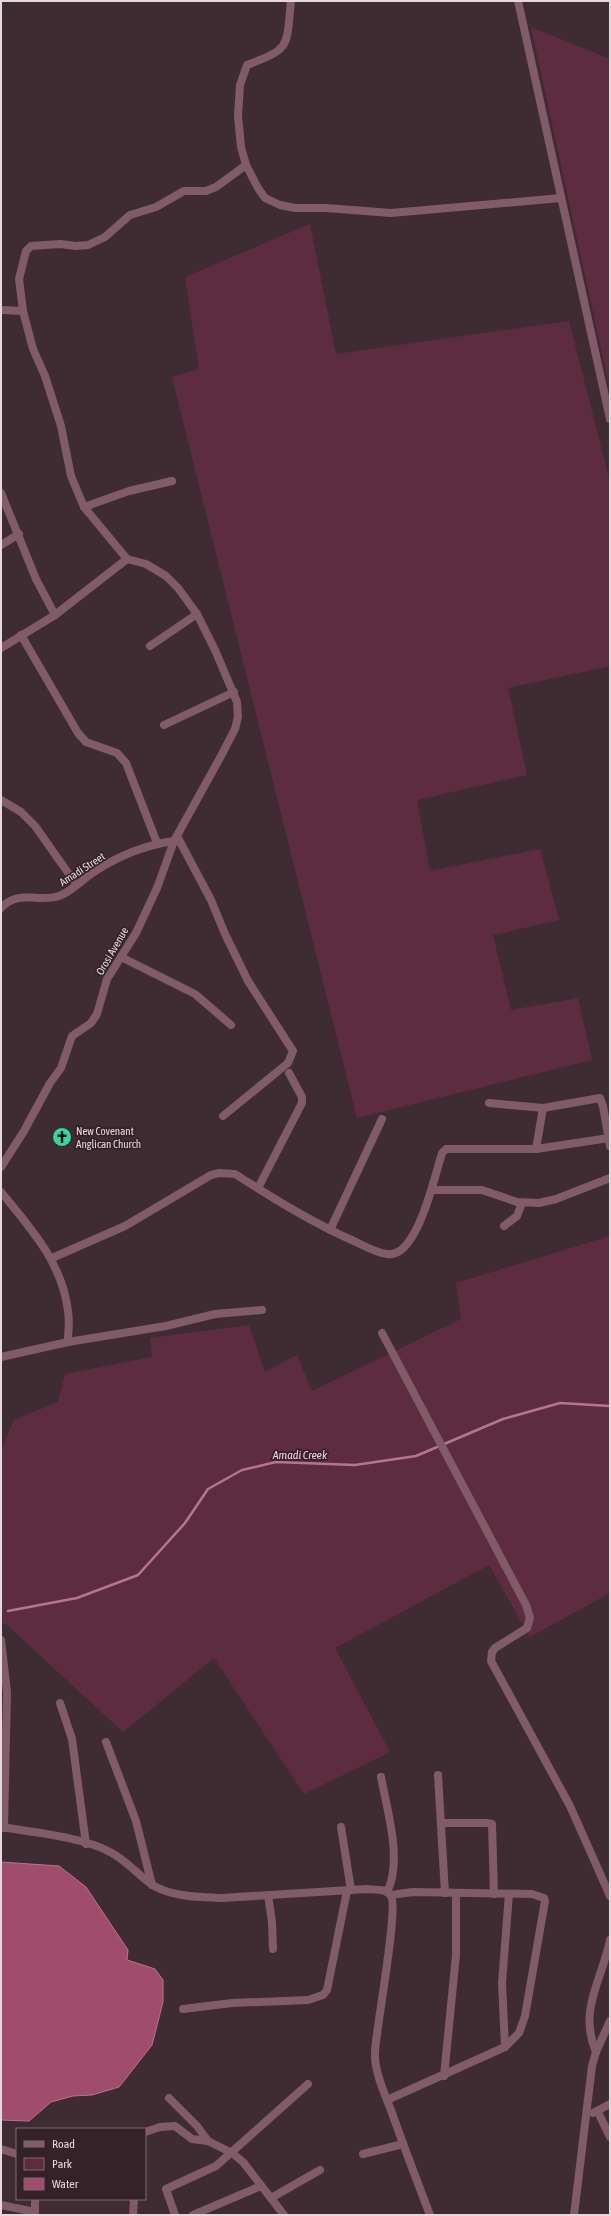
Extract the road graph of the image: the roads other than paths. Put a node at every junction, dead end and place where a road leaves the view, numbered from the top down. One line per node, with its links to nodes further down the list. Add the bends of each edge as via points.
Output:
1 (291, 1): 3 (street, via 285,44 273,55 247,65 243,72 238,116 241,147)
2 (518, 1): 4 (street)
3 (246, 165): 4 (street, via 265,198 295,208 391,213); 6 (street, via 216,187 206,191 184,191 156,207 130,215 105,237 88,245 60,244 29,248 18,279)
4 (561, 198): 7 (street)
5 (1, 310): 6 (street)
6 (23, 311): 10 (street, via 61,426 71,476)
7 (610, 419)
8 (172, 481): 10 (street, via 129,491)
9 (1, 493): 11 (street)
10 (84, 507): 13 (street)
11 (19, 534): 12 (street); 15 (street, via 36,579)
12 (1, 545)
13 (127, 558): 14 (street, Orosi Avenue, via 146,564 166,576); 15 (street)
14 (197, 614): 17 (street); 19 (street, Orosi Avenue)
15 (55, 615): 16 (street)
16 (22, 635): 18 (street); 23 (street, via 78,733 86,742 116,753 126,763)
17 (150, 646)
18 (1, 648)
19 (234, 692): 20 (street); 22 (street, Orosi Avenue, via 238,717 235,729)
20 (164, 725)
21 (1, 800): 24 (street, via 21,812 35,826)
22 (176, 838): 23 (street, Amadi Street); 26 (street, Orosi Avenue, via 157,888 136,933); 31 (street, via 211,900 248,981 293,1051 288,1063)
23 (157, 844): 24 (street, Amadi Street, via 132,852)
24 (76, 884): 25 (street, Amadi Street, via 58,896 13,898)
25 (1, 908)
26 (121, 957): 27 (street, via 195,994); 35 (street, Orosi Avenue, via 107,979 94,1019 72,1036 61,1068)
27 (231, 1025)
28 (289, 1073): 37 (street, via 302,1097 302,1104)
29 (489, 1104): 30 (street)
30 (543, 1108): 33 (street, via 600,1098); 34 (street)
31 (223, 1116)
32 (382, 1119): 42 (street)
33 (609, 1142): 34 (street)
34 (536, 1148): 38 (street, via 446,1148 442,1153)
35 (1, 1167)
36 (610, 1178): 40 (street, via 556,1199)
37 (258, 1188): 42 (street, via 291,1210); 43 (street, via 235,1174 219,1173 125,1226)
38 (432, 1190): 40 (street, via 482,1190); 42 (street, via 412,1236 397,1253 377,1252)
39 (1, 1192): 43 (street)
40 (522, 1204): 41 (street, via 517,1216)
41 (504, 1226)
42 (330, 1230)
43 (52, 1258): 46 (street, via 59,1274 68,1311)
44 (262, 1310): 46 (street, via 215,1314 166,1326)
45 (382, 1333): 65 (street, via 530,1614 530,1623 524,1632 492,1652 493,1666 570,1806)
46 (68, 1342): 47 (street)
47 (1, 1357)
48 (1, 1640): 55 (street, via 7,1692)
49 (60, 1703): 56 (street, via 72,1739)
50 (106, 1742): 57 (street, via 136,1821)
51 (438, 1775): 53 (street)
52 (381, 1777): 60 (street, via 392,1833 394,1872)
53 (441, 1823): 59 (street); 62 (street, via 492,1824)
54 (341, 1827): 58 (street)
55 (2, 1828): 56 (street)
56 (86, 1844): 57 (street, via 110,1852)
57 (152, 1885): 64 (street, via 167,1891 198,1897)
58 (349, 1891): 60 (street, via 366,1889); 64 (street); 68 (street, via 327,1990 323,1996 308,2000 232,2003)
59 (445, 1893): 60 (street); 61 (street)
60 (389, 1894): 75 (street, via 393,1902 392,1926 375,2053)
61 (456, 1894): 62 (street); 72 (street, via 456,1955)
62 (494, 1894): 63 (street)
63 (509, 1894): 70 (street, via 502,1983); 70 (street, via 538,1895 545,1901 523,2025)
64 (268, 1895): 67 (street)
65 (610, 1896)
66 (610, 1940): 71 (street, via 606,1959 595,1984 589,2014 590,2033)
67 (273, 1948)
68 (183, 2009)
69 (610, 2021): 71 (street)
70 (505, 2047): 72 (street)
71 (596, 2052): 78 (street)
72 (444, 2076): 75 (street)
73 (308, 2084): 84 (street)
74 (168, 2098): 81 (street, via 197,2126)
75 (387, 2100): 82 (street)
76 (610, 2104): 77 (street)
77 (598, 2112): 78 (street); 80 (street)
78 (587, 2116): 94 (street)
79 (146, 2132): 81 (street, via 175,2126 192,2139)
80 (610, 2138)
81 (208, 2141): 84 (street)
82 (403, 2144): 86 (street); 99 (street)
83 (1, 2150): 85 (street)
84 (232, 2153): 88 (street); 96 (street, via 216,2166 166,2188)
85 (16, 2154)
86 (363, 2154)
87 (320, 2170): 89 (street)
88 (261, 2186): 89 (street); 97 (street)
89 (271, 2198): 98 (street)
90 (35, 2200): 93 (street)
91 (134, 2200): 95 (street)
92 (1, 2205): 93 (street)
93 (35, 2214)
94 (574, 2214)
95 (133, 2215)
96 (175, 2215)
97 (194, 2215)
98 (284, 2215)
99 (430, 2215)

